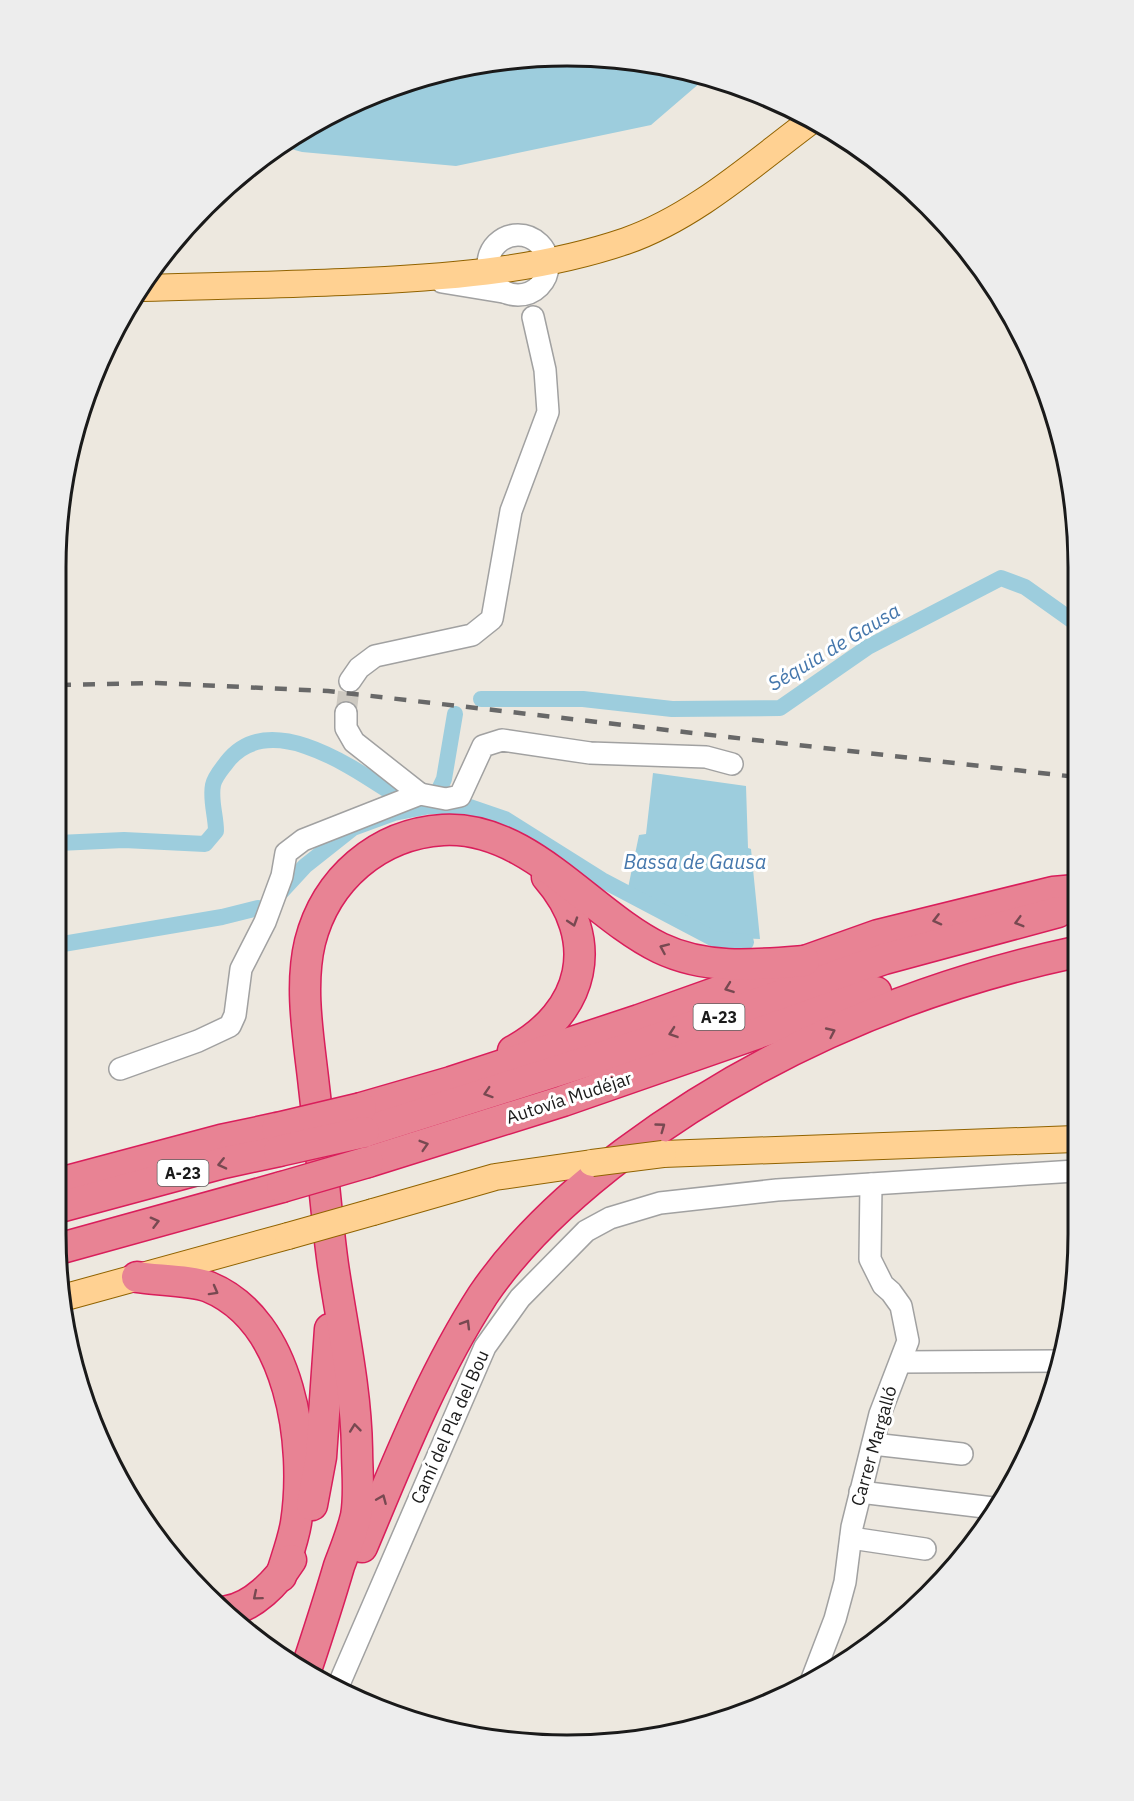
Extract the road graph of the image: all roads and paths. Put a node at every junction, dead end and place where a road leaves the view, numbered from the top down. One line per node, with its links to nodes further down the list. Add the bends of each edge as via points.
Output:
1 (804, 126): 2 (main road, via 690,209 627,241)
2 (549, 261): 3 (main road); 5 (street, via 546,278)
3 (502, 286): 4 (main road, via 423,279); 5 (street); 6 (street)
4 (151, 288)
5 (535, 291): 6 (street)
6 (533, 317): 7 (street, via 545,370 548,412 511,511 492,619 472,635 375,656)
7 (350, 681)
8 (346, 713): 10 (street, via 346,728 354,742)
9 (732, 764): 10 (street, via 706,758 590,753 501,740 483,746 460,796 446,799)
10 (420, 794): 17 (street, via 303,840 286,853 265,921 241,969 230,1026)
11 (529, 856): 16 (highway, one-way to 11, via 715,963 696,961 662,948 628,929); 18 (highway, one-way to 18, via 558,891 576,927 577,975 558,1018 537,1038 510,1053); 24 (highway, via 472,832 415,834 355,864 333,889 321,911 310,942 306,994)
12 (1068, 891): 16 (highway, one-way to 16, via 878,934)
13 (1068, 910): 18 (highway, Autovía Mudéjar / A-23, one-way to 18, via 884,959 645,1043)
14 (1068, 939): 23 (highway, Autovía Mudéjar / A-23, one-way to 14, bridge, via 368,1162 563,1101 964,963)
15 (1068, 954): 38 (highway, one-way to 15, via 437,1375 484,1294 560,1206 666,1123 787,1053 864,1017 936,990)
16 (804, 962): 18 (highway, one-way to 18, via 451,1082)
17 (120, 1069)
18 (363, 1120): 22 (highway, Autovía Mudéjar / A-23, one-way to 22, bridge)
19 (1068, 1139): 25 (main road, bridge, via 663,1154 592,1162 495,1178)
20 (1068, 1171): 21 (street, Camí del Pla del Bou)
21 (871, 1184): 28 (street, Carrer Margalló, via 870,1259 883,1286 901,1306 908,1341); 40 (street, Camí del Pla del Bou, via 660,1203 610,1218 586,1231 520,1298 484,1347)
22 (75, 1186)
23 (66, 1247)
24 (333, 1263): 35 (highway, via 321,1456 305,1539); 37 (highway, one-way to 24, via 356,1514 357,1445)
25 (123, 1281): 26 (main road); 35 (highway, one-way to 35, via 208,1287 253,1316 286,1378 299,1450 296,1523)
26 (70, 1296)
27 (1052, 1361): 28 (street)
28 (901, 1362): 29 (street, Carrer Margalló, via 880,1414)
29 (873, 1444): 30 (street); 31 (street, Carrer Margalló)
30 (962, 1454)
31 (860, 1492): 32 (street); 33 (street, Carrer Margalló)
32 (987, 1507)
33 (851, 1538): 34 (street); 39 (street, Carrer Margalló, via 845,1582)
34 (925, 1549)
35 (281, 1576): 36 (highway, one-way to 36, via 242,1609)
36 (236, 1610)
37 (309, 1664)
38 (310, 1664)
39 (816, 1669)
40 (340, 1681)

